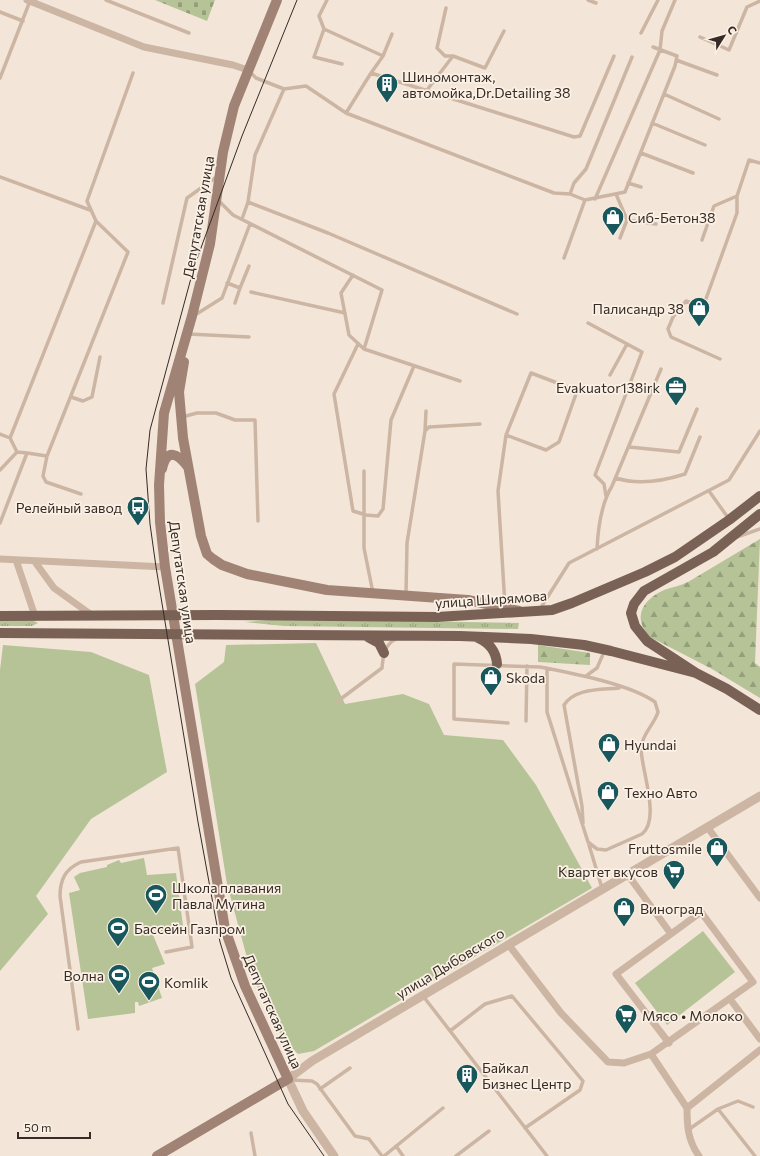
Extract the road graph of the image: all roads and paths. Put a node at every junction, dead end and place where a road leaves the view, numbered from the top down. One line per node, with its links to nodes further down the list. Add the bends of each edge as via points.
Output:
1 (106, 0): 16 (lane)
2 (276, 0): 27 (main road, Депутатская улица)
3 (327, 0): 13 (lane, via 319,16)
4 (588, 0): 9 (lane)
5 (658, 0): 15 (lane)
6 (675, 0): 20 (lane, via 662,31)
7 (29, 1): 12 (lane); 27 (street, via 144,47)
8 (760, 1): 18 (lane, via 747,7 729,50)
9 (596, 3)
10 (446, 8): 22 (lane, via 437,48 445,56)
11 (0, 12): 12 (lane)
12 (23, 21): 31 (lane)
13 (324, 29): 21 (lane); 26 (lane, via 314,57)
14 (504, 31): 22 (lane, via 485,68)
15 (642, 33)
16 (189, 34)
17 (392, 34): 21 (lane)
18 (700, 38)
19 (653, 47): 20 (lane)
20 (660, 50): 25 (lane, via 677,56); 49 (lane)
21 (383, 56): 29 (lane)
22 (453, 56): 33 (lane)
23 (614, 56): 33 (lane, via 580,136)
24 (632, 57): 46 (lane, via 586,170 574,183)
25 (676, 60): 30 (lane); 34 (lane)
26 (342, 64)
27 (248, 70): 32 (lane, via 256,78); 42 (main road, Депутатская улица, via 234,106)
28 (133, 73): 53 (lane, via 87,201)
29 (371, 73): 33 (lane); 35 (lane)
30 (717, 75)
31 (0, 78)
32 (284, 89): 35 (lane, via 306,86); 52 (lane, via 255,155)
33 (426, 90)
34 (664, 94): 36 (lane); 37 (lane)
35 (346, 113): 46 (lane, via 554,193)
36 (719, 119)
37 (652, 123): 38 (lane); 39 (lane)
38 (705, 145)
39 (640, 153): 41 (lane); 44 (lane)
40 (760, 163): 48 (lane, via 749,160)
41 (693, 173)
42 (220, 174): 50 (main road, Депутатская улица); 67 (lane, via 186,198)
43 (0, 178): 53 (lane)
44 (628, 183): 45 (lane); 47 (lane, via 625,192)
45 (641, 187)
46 (570, 194): 51 (lane)
47 (616, 194): 49 (lane); 55 (lane)
48 (737, 196): 60 (lane, via 714,206); 79 (lane, via 737,213 703,307 686,301 668,329 671,336)
49 (595, 199): 51 (lane)
50 (218, 200): 54 (lane); 71 (main road, Депутатская улица)
51 (585, 200): 61 (lane)
52 (248, 202): 54 (lane); 70 (lane, via 328,233)
53 (90, 210): 56 (lane)
54 (242, 219): 57 (lane)
55 (627, 220): 58 (lane); 59 (lane)
56 (96, 221): 84 (lane, via 128,252); 94 (lane)
57 (250, 224): 63 (lane); 64 (lane)
58 (656, 224)
59 (620, 238)
60 (702, 240)
61 (564, 258)
62 (249, 266): 65 (lane)
63 (353, 275): 69 (lane, via 341,293); 77 (lane, via 382,290)
64 (227, 283): 65 (lane); 71 (lane, via 222,298)
65 (240, 288): 68 (lane)
66 (251, 292): 69 (lane)
67 (163, 303)
68 (235, 303)
69 (345, 312): 75 (lane, via 349,335)
70 (517, 314)
71 (191, 319): 73 (main road, Депутатская улица)
72 (588, 323): 76 (lane)
73 (187, 334): 74 (lane); 87 (main road, via 179,392); 103 (main road, Депутатская улица, via 164,413)
74 (249, 336)
75 (358, 344): 77 (lane); 108 (lane, via 334,394 353,511)
76 (627, 344): 82 (lane); 106 (lane, via 642,352 595,475 604,484)
77 (364, 349): 80 (lane)
78 (100, 357): 84 (lane, via 92,397 83,401)
79 (720, 359)
80 (414, 366): 83 (lane); 108 (lane, via 391,420 383,509 378,516)
81 (661, 369): 95 (lane)
82 (610, 375)
83 (460, 381)
84 (71, 397): 98 (lane)
85 (697, 409): 95 (lane, via 679,452)
86 (426, 411): 89 (lane)
87 (181, 417): 99 (main road); 111 (lane, via 216,413 235,420 255,420)
88 (480, 424): 89 (lane, via 429,427)
89 (425, 431): 121 (lane, via 407,543)
90 (760, 431): 104 (lane, via 729,480)
91 (0, 434): 94 (lane)
92 (506, 435): 92 (lane, via 546,450 559,442 576,394 568,387 531,372); 122 (lane, via 498,491)
93 (700, 437): 102 (lane, via 685,474 670,479 629,482)
94 (10, 438): 96 (lane)
95 (628, 447): 102 (lane)
96 (17, 452): 97 (lane); 100 (lane)
97 (27, 453): 98 (lane); 112 (lane)
98 (47, 456): 105 (lane, via 43,476 46,482)
99 (190, 469): 103 (main road, via 177,455 168,456); 120 (main road, via 201,536 207,554 213,559 236,571 260,577 327,590)
100 (0, 470)
101 (364, 471): 108 (lane)
102 (616, 478): 106 (lane)
103 (158, 485): 119 (main road, Депутатская улица)
104 (709, 491): 110 (lane); 115 (lane)
105 (81, 494)
106 (606, 496): 115 (lane)
107 (760, 496): 110 (main road, улица Ширямова)
108 (364, 514): 120 (lane, via 364,548)
109 (760, 514): 114 (main road)
110 (729, 520): 124 (main road, улица Ширямова, via 675,556 645,572 567,605)
111 (258, 521)
112 (0, 523)
113 (760, 529): 114 (lane)
114 (730, 539): 139 (main road, via 698,562 649,587 632,608 633,622 643,637)
115 (597, 548): 124 (lane, via 569,563)
116 (0, 559): 117 (street)
117 (16, 560): 118 (street); 126 (street)
118 (35, 562): 119 (street); 128 (street, via 54,588)
119 (165, 567): 167 (main road, Депутатская улица, via 225,929 245,986)
120 (373, 594): 121 (main road)
121 (406, 597): 122 (main road, via 468,600)
122 (505, 607): 123 (main road)
123 (525, 612): 124 (main road, улица Ширямова); 128 (main road, улица Ширямова, via 438,617)
124 (538, 612)
125 (0, 616): 126 (main road)
126 (35, 616): 127 (main road)
127 (57, 616): 128 (main road); 130 (main road)
128 (94, 616)
129 (0, 633): 130 (main road)
130 (57, 633): 131 (main road)
131 (366, 636): 132 (main road); 135 (main road, via 379,643)
132 (409, 636): 133 (main road); 135 (lane, via 392,641)
133 (460, 636): 134 (main road, via 531,639); 136 (main road, via 487,641 496,656)
134 (611, 651): 139 (main road); 140 (lane, via 604,652 594,672)
135 (384, 653): 143 (lane, via 382,668)
136 (497, 664): 137 (lane); 147 (lane, via 454,664 454,719)
137 (528, 666): 138 (lane); 146 (lane)
138 (547, 668): 140 (lane); 149 (lane, via 547,712)
139 (696, 673): 142 (main road)
140 (583, 676): 141 (lane)
141 (621, 687): 149 (lane, via 577,693 568,698 564,705 582,806); 151 (lane, via 651,699 658,708 657,716 643,739 641,749 649,794 649,827 642,834 606,850 597,849)
142 (744, 699): 144 (main road); 145 (main road)
143 (338, 701)
144 (760, 710)
145 (760, 715)
146 (526, 721)
147 (508, 723)
148 (760, 796): 150 (street, улица Дыбовского)
149 (583, 828): 151 (lane)
150 (708, 828): 152 (street, улица Дыбовского); 154 (street)
151 (588, 842): 153 (lane)
152 (628, 874): 153 (street, улица Дыбовского); 155 (street)
153 (603, 889): 156 (street, улица Дыбовского)
154 (760, 898)
155 (670, 934): 159 (street, via 701,912 753,982); 163 (street, via 616,974)
156 (508, 944): 158 (street, улица Дыбовского); 165 (street, via 562,1013 608,1062 624,1063)
157 (166, 952): 160 (lane, via 192,947 178,848 81,862 72,866 60,884 60,896)
158 (423, 996): 161 (lane); 167 (street, улица Дыбовского, via 312,1061)
159 (730, 999): 162 (street); 163 (street)
160 (78, 1028)
161 (450, 1031): 173 (lane); 173 (lane, via 485,1004 512,996 583,1081 580,1090)
162 (760, 1039)
163 (669, 1043): 165 (street)
164 (760, 1050): 171 (street)
165 (652, 1054): 171 (street)
166 (350, 1068): 168 (lane)
167 (288, 1079): 168 (lane, via 312,1081); 178 (main road, улица Дыбовского); 180 (street, Депутатская улица, via 303,1111)
168 (320, 1089): 181 (lane, via 355,1136 369,1139)
169 (753, 1107): 172 (lane, via 738,1101)
170 (443, 1108): 177 (lane)
171 (687, 1108): 174 (street)
172 (718, 1109): 174 (lane); 186 (lane)
173 (526, 1128): 184 (lane)
174 (687, 1130): 185 (street)
175 (489, 1131): 183 (lane)
176 (251, 1133): 179 (lane)
177 (396, 1146): 181 (lane); 182 (lane)
178 (157, 1156)
179 (255, 1156)
180 (334, 1156)
181 (383, 1156)
182 (403, 1156)
183 (456, 1156)
184 (547, 1156)
185 (699, 1156)
186 (755, 1156)

